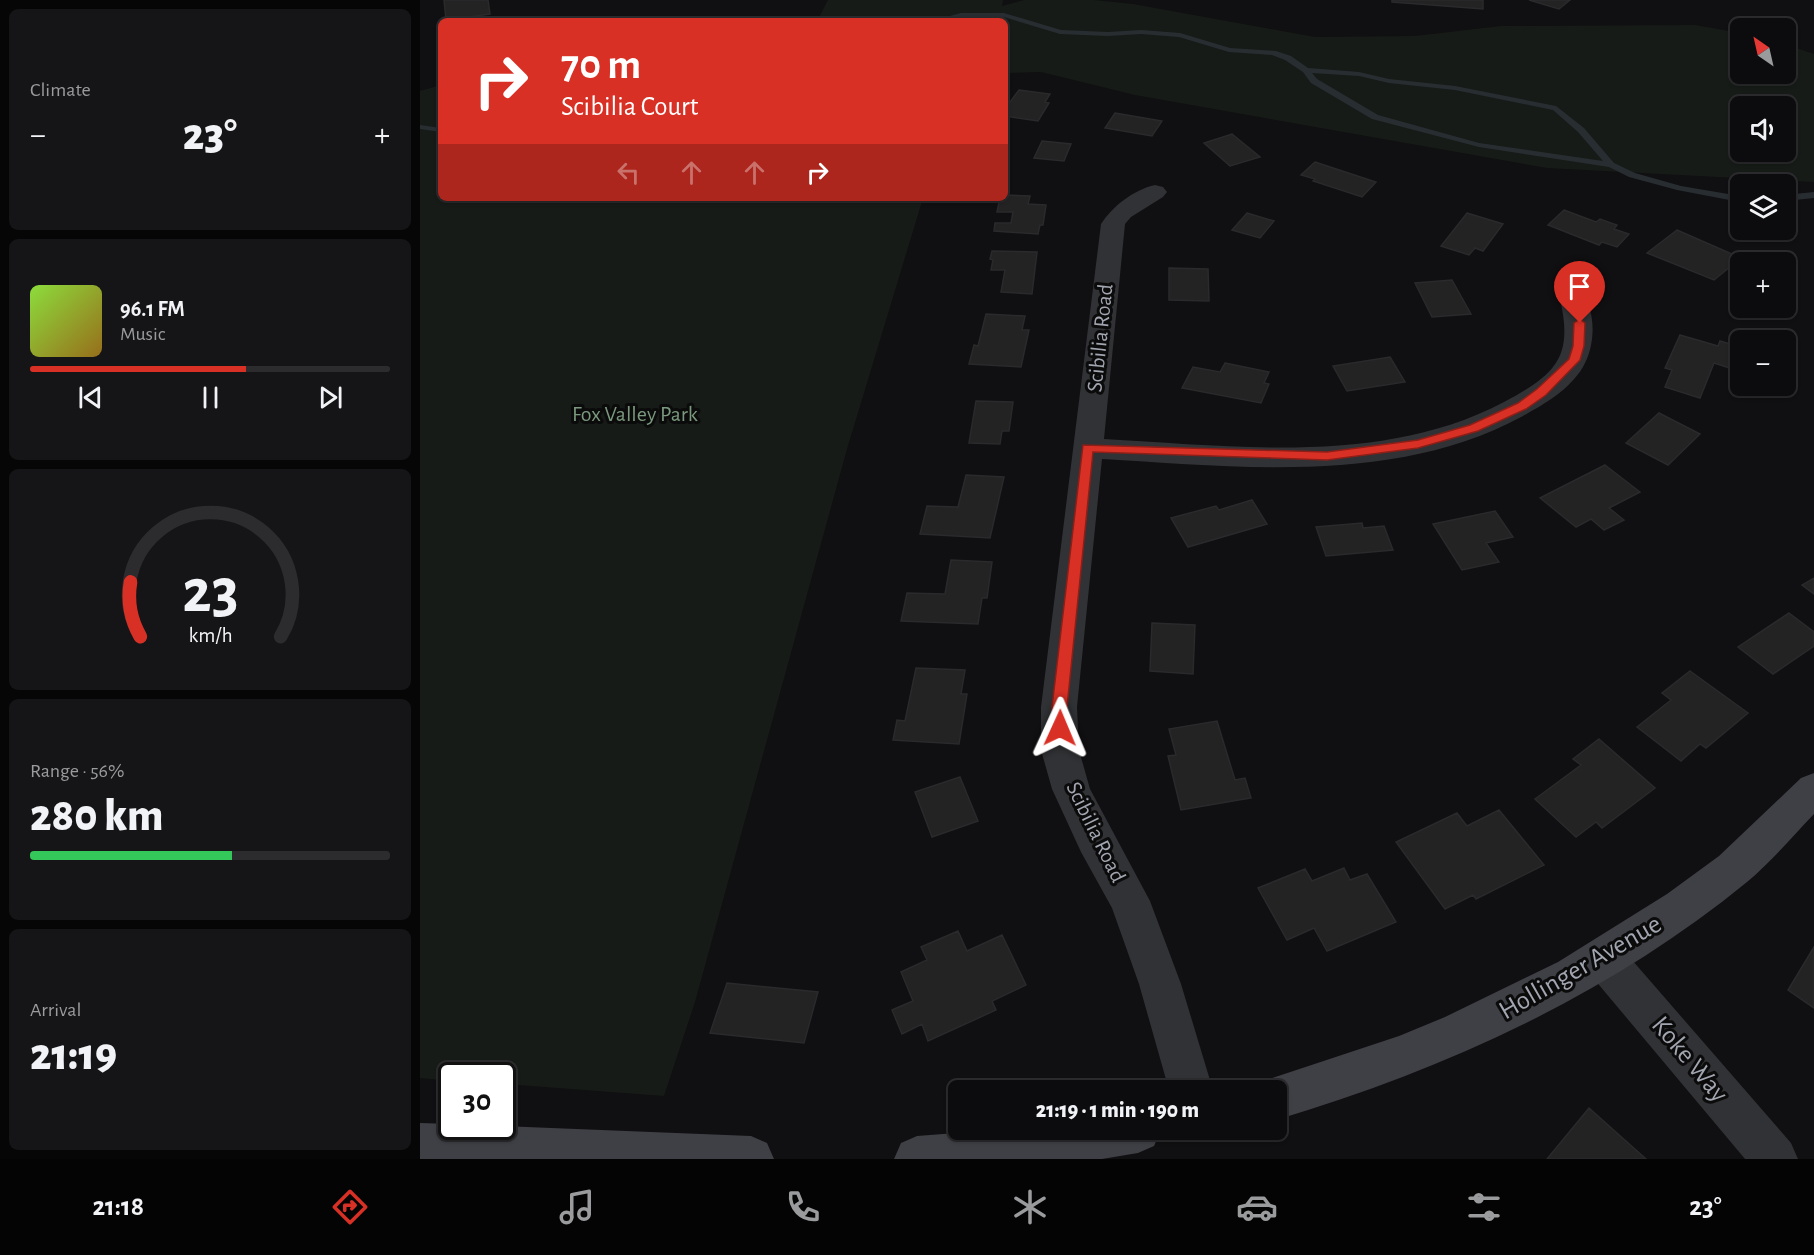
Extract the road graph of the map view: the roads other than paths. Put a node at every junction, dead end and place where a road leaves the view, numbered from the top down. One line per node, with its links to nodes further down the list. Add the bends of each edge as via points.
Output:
1 (1155, 192): 3 (street, Scibilia Road, via 1122,212 1113,224)
2 (1572, 299): 3 (street, via 1580,323 1574,360 1522,406 1474,428 1418,444 1327,456)
3 (1087, 448): 6 (street, Scibilia Road, via 1059,707 1060,750 1071,789 1130,901)
4 (1814, 789): 5 (street, Hollinger Avenue, via 1735,867 1642,936)
5 (1604, 959): 7 (street, Hollinger Avenue, via 1549,991 1426,1047); 12 (street, Koke Way)
6 (1188, 1080)
7 (1287, 1095)
8 (1078, 1140): 11 (street, via 1005,1152)
9 (420, 1146): 10 (street)
10 (751, 1159)
11 (917, 1159)
12 (1775, 1159)

